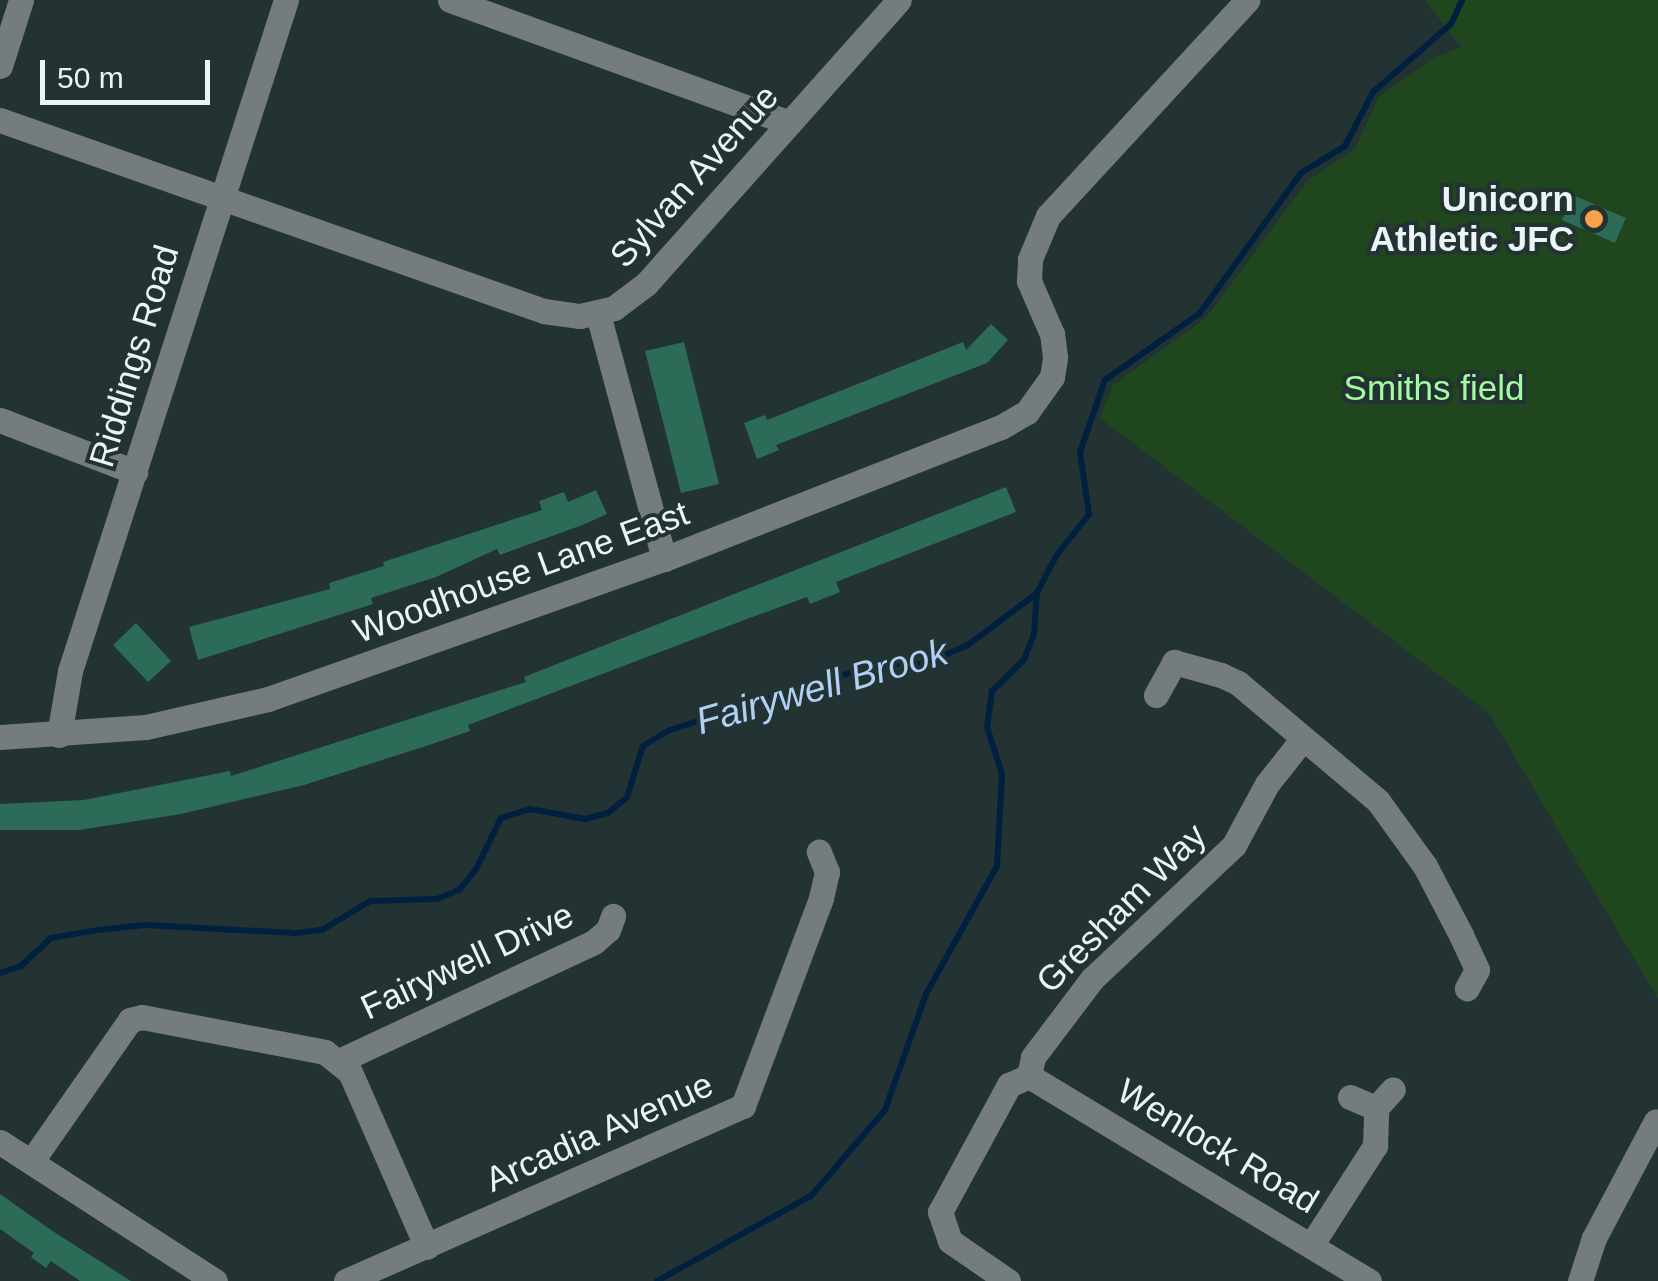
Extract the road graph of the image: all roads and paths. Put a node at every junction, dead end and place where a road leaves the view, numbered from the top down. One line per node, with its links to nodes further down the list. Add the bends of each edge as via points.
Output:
1 (21, 0): 6 (street)
2 (286, 0): 9 (street, Riddings Road)
3 (450, 0): 8 (street)
4 (899, 0): 8 (street, Sylvan Avenue)
5 (1247, 0): 13 (street, Woodhouse Lane East, via 1048,216 1030,259 1029,282 1055,357 1052,377 1027,412)
6 (0, 66)
7 (0, 120): 9 (street, Sylvan Avenue)
8 (789, 124): 10 (street, Sylvan Avenue, via 646,284)
9 (220, 196): 10 (street, Sylvan Avenue, via 544,311); 12 (street, Riddings Road)
10 (598, 314): 13 (street)
11 (0, 420): 12 (street)
12 (135, 472): 15 (street, Riddings Road, via 70,671)
13 (664, 559): 15 (street, Woodhouse Lane East, via 268,699 182,721)
14 (1156, 696): 17 (street, via 1175,652 1238,684)
15 (58, 735): 16 (street, Woodhouse Lane East)
16 (0, 737)
17 (1301, 741): 20 (street, via 1351,777 1399,826 1439,890); 22 (street, Gresham Way, via 1267,784 1234,846 1092,979 1033,1057)
18 (818, 852): 29 (street, Arcadia Avenue, via 827,872 820,898 743,1106)
19 (613, 916): 21 (street, Fairywell Drive, via 594,942)
20 (1480, 978)
21 (341, 1060): 27 (street, via 136,1018 118,1030); 29 (street)
22 (1029, 1076): 28 (street, Wenlock Road); 32 (street, Gresham Way, via 1009,1085 940,1212 950,1241)
23 (1350, 1097): 28 (street, via 1384,1099 1375,1146)
24 (1656, 1120): 26 (street)
25 (0, 1142): 27 (street)
26 (1649, 1155): 34 (street, via 1594,1238)
27 (31, 1162): 30 (street)
28 (1312, 1244): 33 (street, Wenlock Road)
29 (427, 1247): 31 (street, Arcadia Avenue)
30 (215, 1281)
31 (346, 1281)
32 (1008, 1281)
33 (1369, 1281)
34 (1580, 1281)

